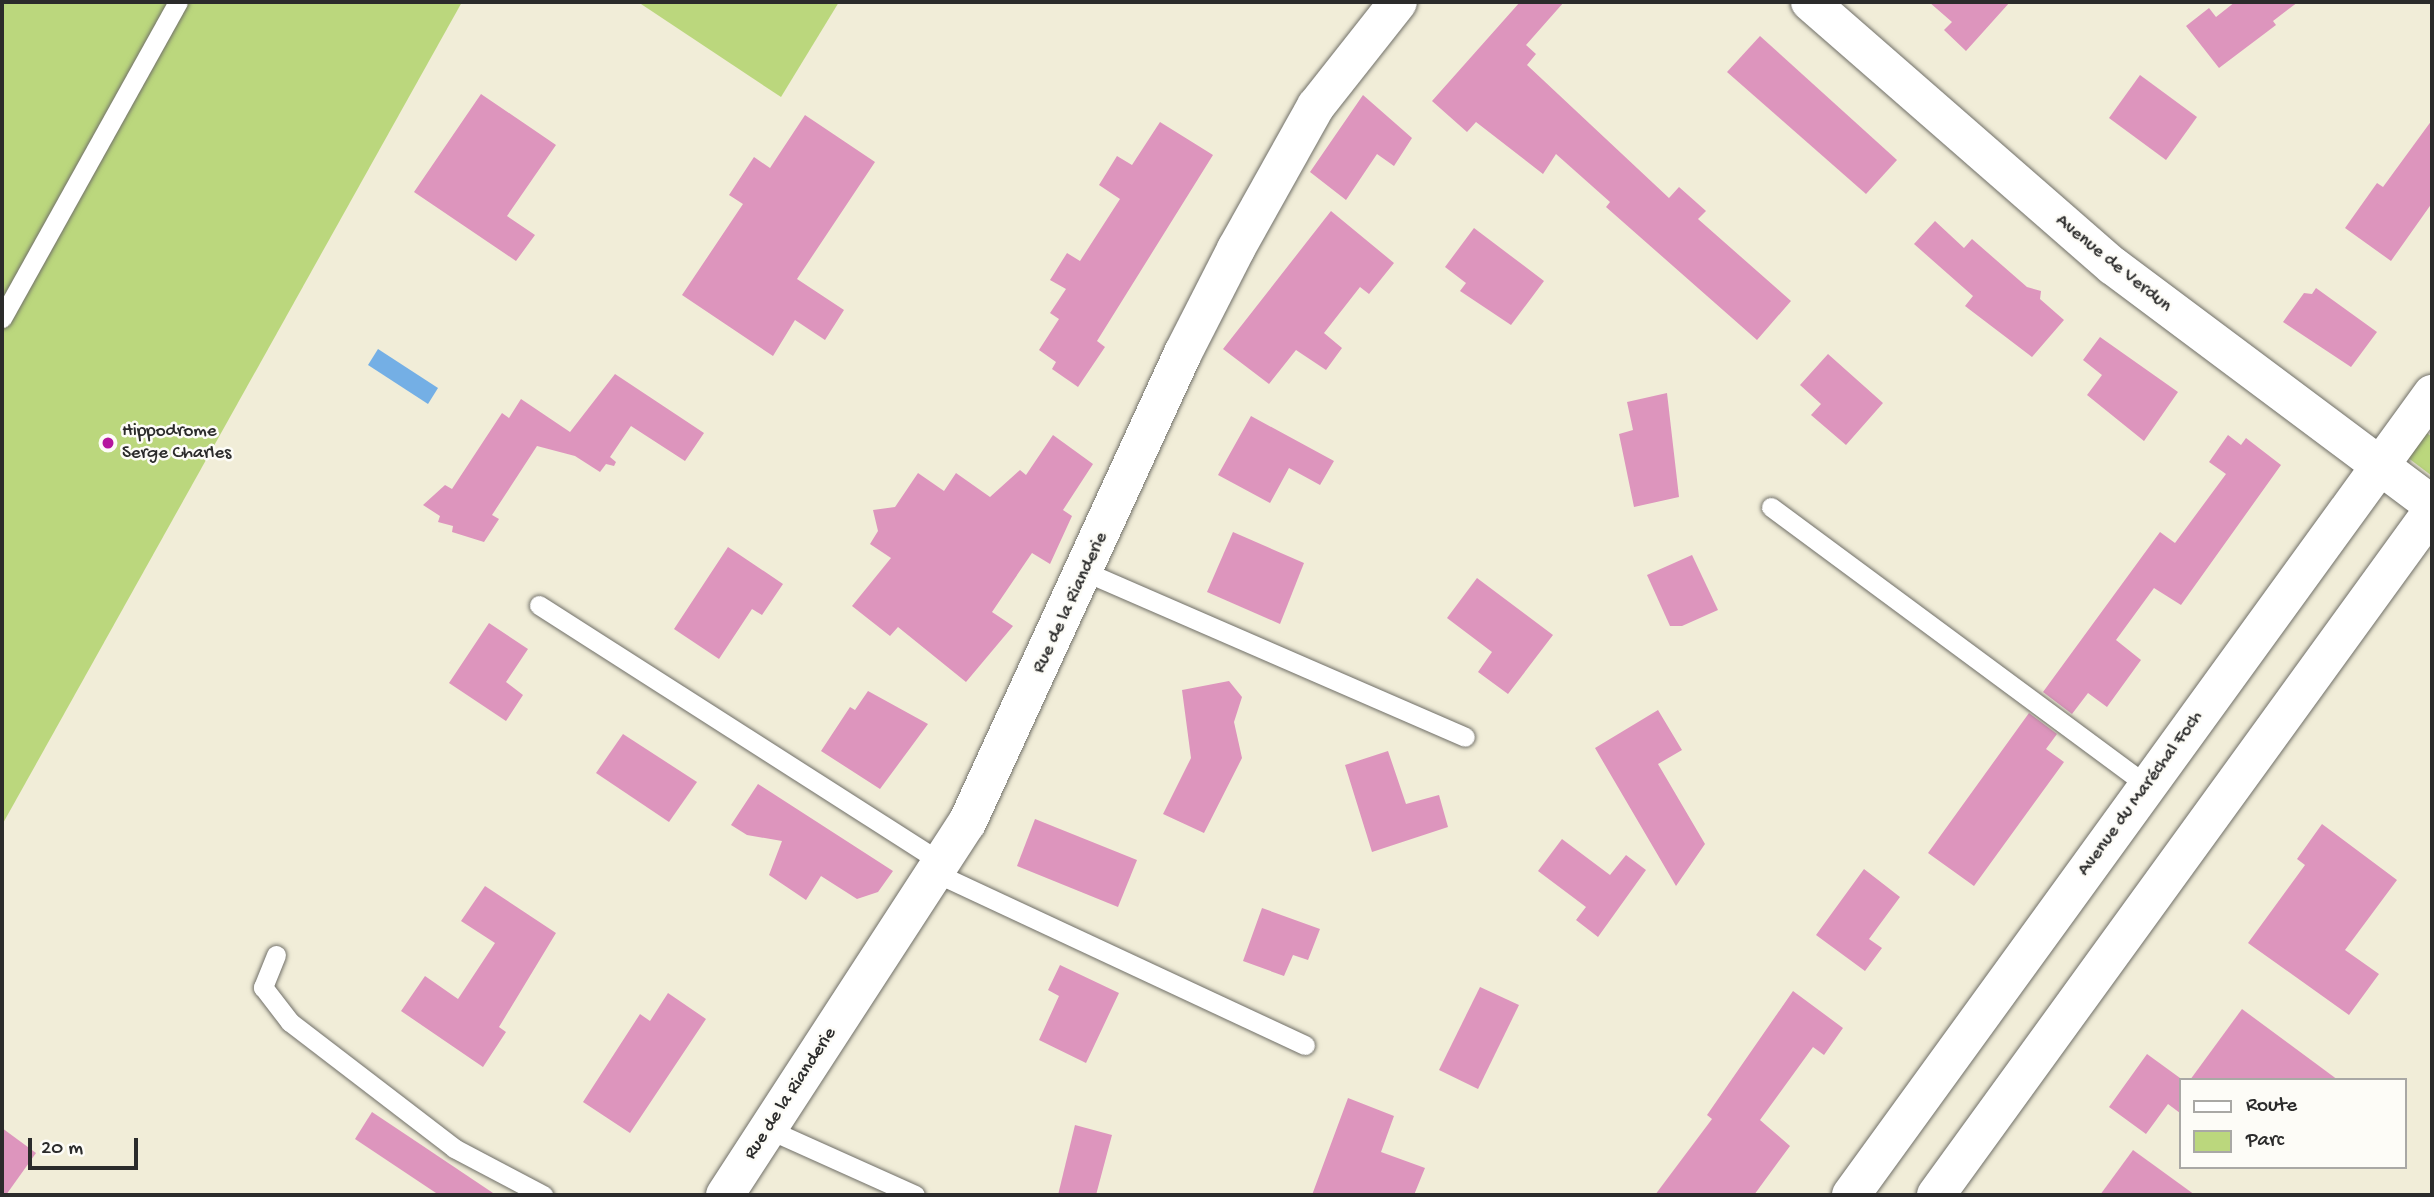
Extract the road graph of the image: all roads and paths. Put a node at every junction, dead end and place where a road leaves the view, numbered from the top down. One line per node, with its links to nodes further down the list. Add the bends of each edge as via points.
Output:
1 (178, 2): 4 (lane)
2 (1398, 2): 10 (street, Rue de la Rianderie, via 1316,106 1269,189 1183,353)
3 (1810, 2): 6 (street, Avenue de Verdun, via 2113,267)
4 (2, 318)
5 (2432, 394): 6 (street, Avenue du Maréchal Foch)
6 (2379, 464): 7 (street, Avenue de Verdun); 13 (street, Avenue du Maréchal Foch)
7 (2432, 505)
8 (1771, 508): 13 (lane)
9 (2432, 511): 22 (street)
10 (1086, 572): 12 (lane); 14 (street, Rue de la Rianderie, via 988,784)
11 (539, 605): 14 (lane)
12 (1465, 737)
13 (2147, 785): 21 (street, Avenue du Maréchal Foch)
14 (939, 868): 16 (lane); 17 (street, Rue de la Rianderie)
15 (276, 955): 18 (lane, via 264,987 290,1022 454,1148)
16 (1305, 1045)
17 (768, 1129): 19 (street, Rue de la Rianderie); 20 (lane)
18 (542, 1195)
19 (724, 1195)
20 (915, 1195)
21 (1851, 1195)
22 (1936, 1195)

